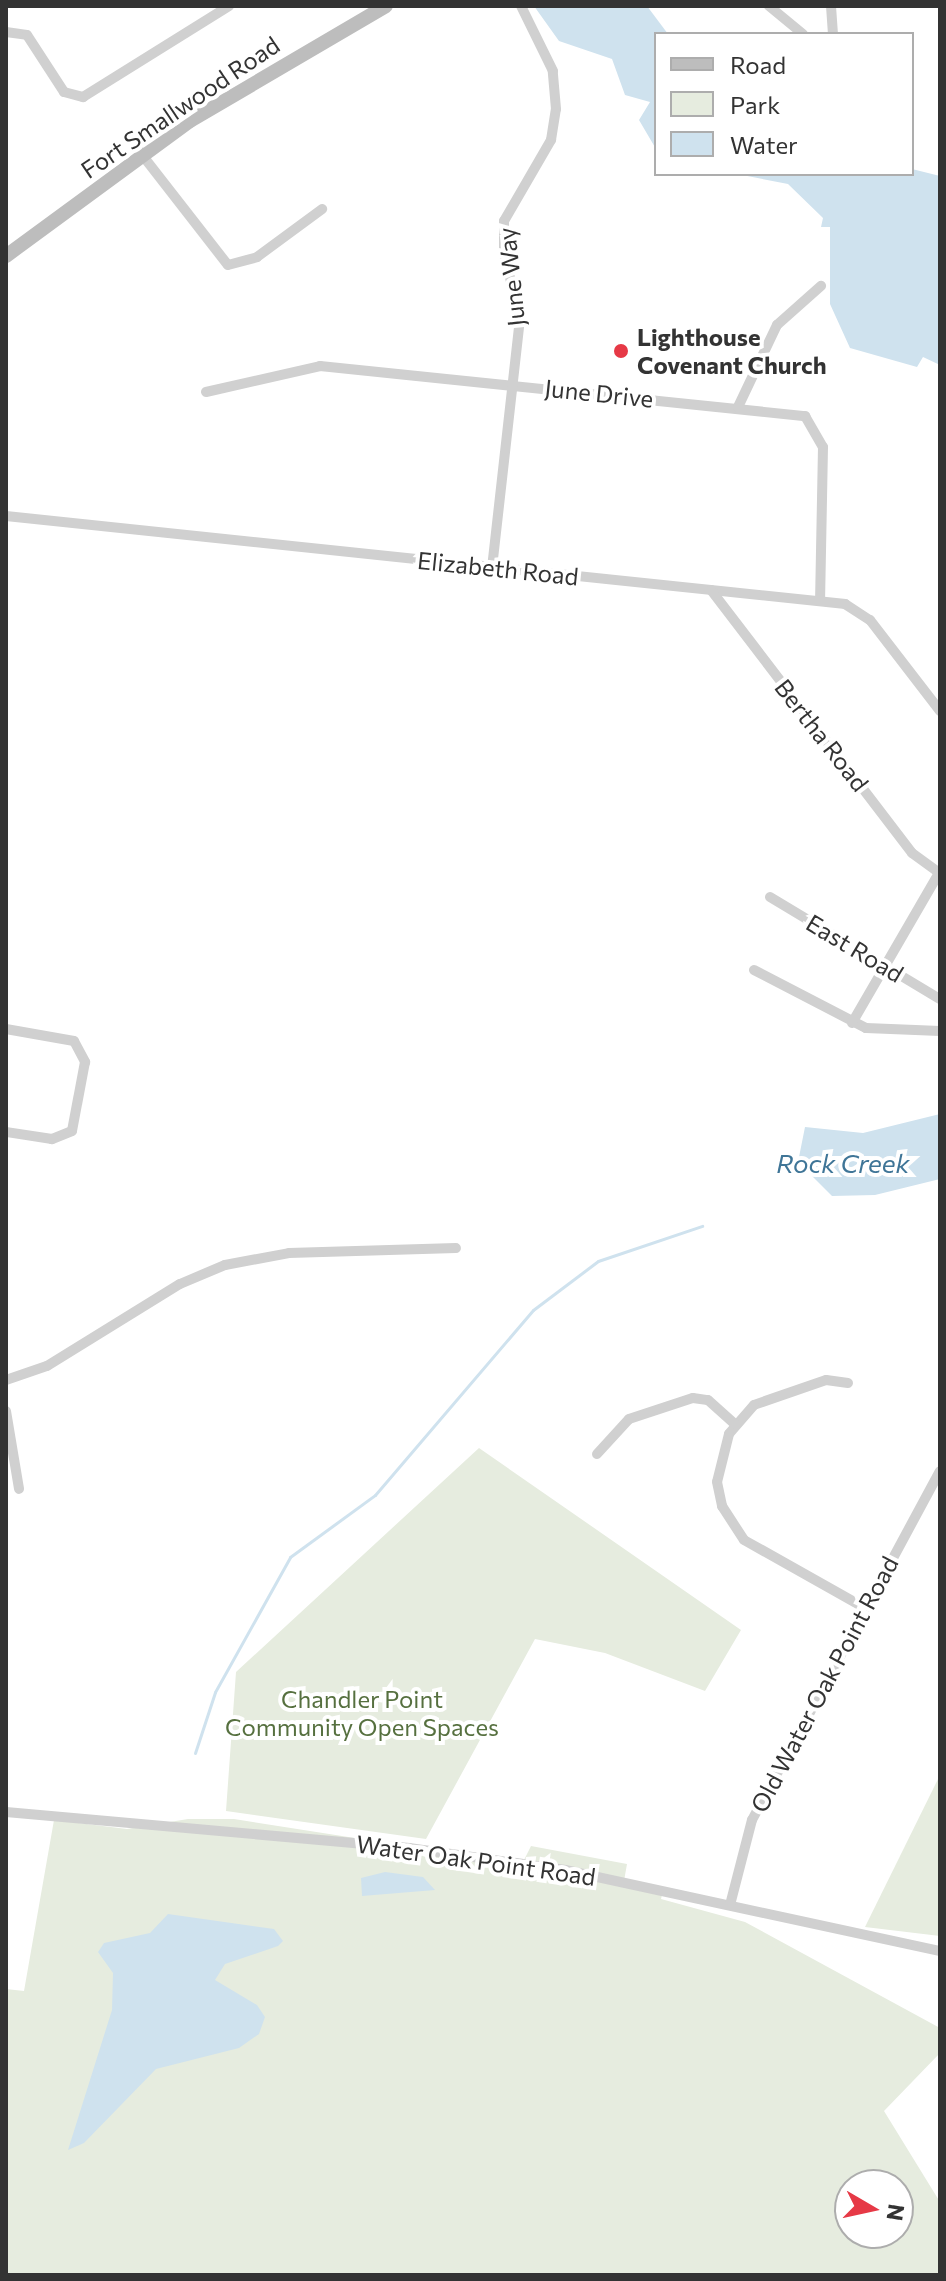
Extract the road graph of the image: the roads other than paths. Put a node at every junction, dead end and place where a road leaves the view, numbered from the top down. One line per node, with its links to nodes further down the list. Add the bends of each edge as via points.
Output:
1 (229, 6): 6 (street, via 83,97 64,92 27,35)
2 (386, 6): 9 (main road, Fort Smallwood Road, via 265,73)
3 (521, 6): 13 (street, June Way, via 553,71 556,109 551,140 504,221 504,254 520,317)
4 (769, 6): 7 (street)
5 (831, 6): 8 (street)
6 (6, 32)
7 (801, 32)
8 (833, 32)
9 (143, 156): 10 (street, via 228,265 257,257); 11 (main road, Fort Smallwood Road)
10 (322, 209)
11 (6, 256)
12 (821, 286): 15 (street, via 777,325)
13 (512, 384): 14 (street, June Drive, via 320,366); 15 (street, June Drive); 17 (street, June Way)
14 (206, 392)
15 (738, 407): 19 (street, June Drive, via 796,413 818,430 823,447)
16 (6, 516): 17 (street, Elizabeth Road)
17 (492, 568): 18 (street, Elizabeth Road)
18 (711, 590): 19 (street, Elizabeth Road); 21 (street, Bertha Road, via 912,853)
19 (820, 600): 20 (street, Elizabeth Road, via 862,611)
20 (940, 711)
21 (940, 872): 23 (street)
22 (770, 897): 23 (street, East Road)
23 (883, 964): 25 (street, East Road); 26 (street)
24 (754, 970): 26 (street)
25 (940, 999)
26 (852, 1023): 28 (street, via 880,1031)
27 (6, 1029): 29 (street, via 68,1038 85,1055 72,1131 52,1139)
28 (940, 1031)
29 (6, 1132)
30 (456, 1248): 31 (street, via 289,1253 225,1265 174,1287 47,1366)
31 (6, 1380)
32 (848, 1383): 34 (street, via 826,1380 774,1394)
33 (6, 1411): 37 (street)
34 (735, 1424): 35 (street, via 708,1400 693,1398 629,1419); 38 (street, via 722,1447 717,1482 735,1529 766,1556)
35 (597, 1454)
36 (940, 1471): 38 (street, Old Water Oak Point Road)
37 (19, 1489)
38 (865, 1608): 40 (street, Old Water Oak Point Road, via 752,1820)
39 (6, 1812): 40 (street, Water Oak Point Road, via 447,1853)
40 (730, 1905): 41 (street, Water Oak Point Road)
41 (940, 1951)

